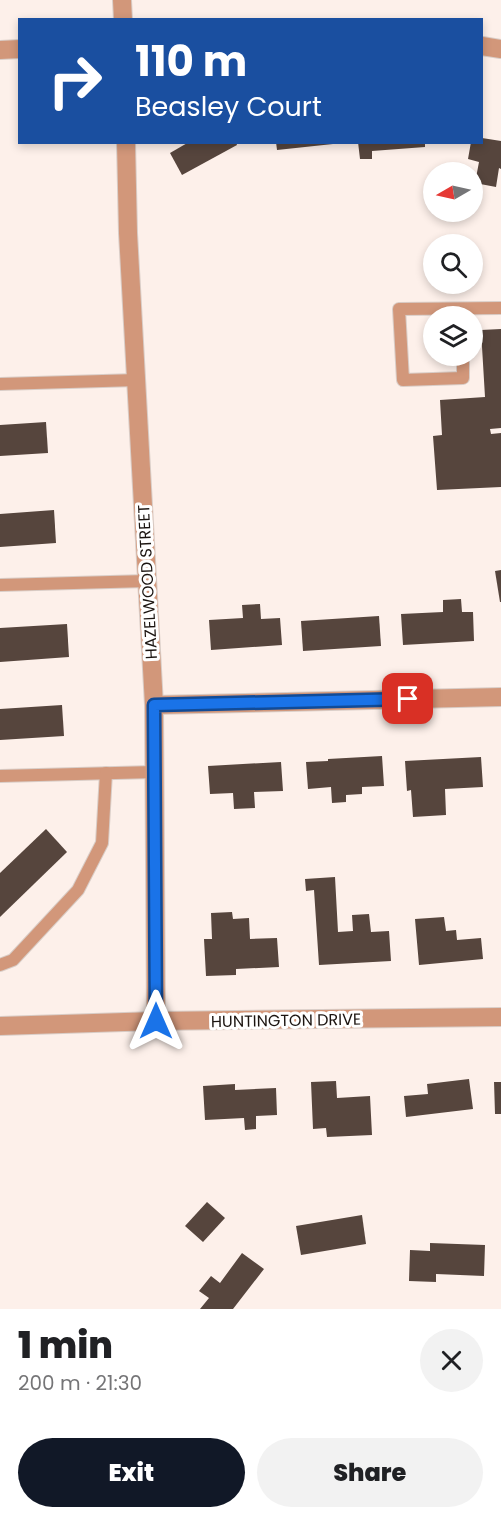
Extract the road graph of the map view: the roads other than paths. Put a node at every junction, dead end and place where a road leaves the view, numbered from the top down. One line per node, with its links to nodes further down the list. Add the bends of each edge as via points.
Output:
1 (122, 0): 2 (street)
2 (123, 18)
3 (483, 45): 5 (street)
4 (18, 49): 6 (street)
5 (501, 49)
6 (0, 50)
7 (126, 144): 12 (street, HAZELWOOD STREET)
8 (501, 308): 9 (lane)
9 (483, 310)
10 (423, 311): 11 (lane, via 399,309 403,380 463,378)
11 (463, 366)
12 (137, 380): 13 (lane); 14 (street, HAZELWOOD STREET)
13 (0, 384)
14 (147, 581): 15 (lane); 17 (street, HAZELWOOD STREET)
15 (0, 585)
16 (501, 697): 17 (street)
17 (154, 705): 18 (street, HAZELWOOD STREET)
18 (154, 772): 19 (lane); 23 (street, HAZELWOOD STREET)
19 (106, 773): 20 (lane); 21 (lane, via 102,843 78,890 13,960)
20 (0, 776)
21 (0, 965)
22 (501, 1017): 23 (street, HUNTINGTON DRIVE)
23 (156, 1021): 24 (street, HUNTINGTON DRIVE)
24 (0, 1026)

